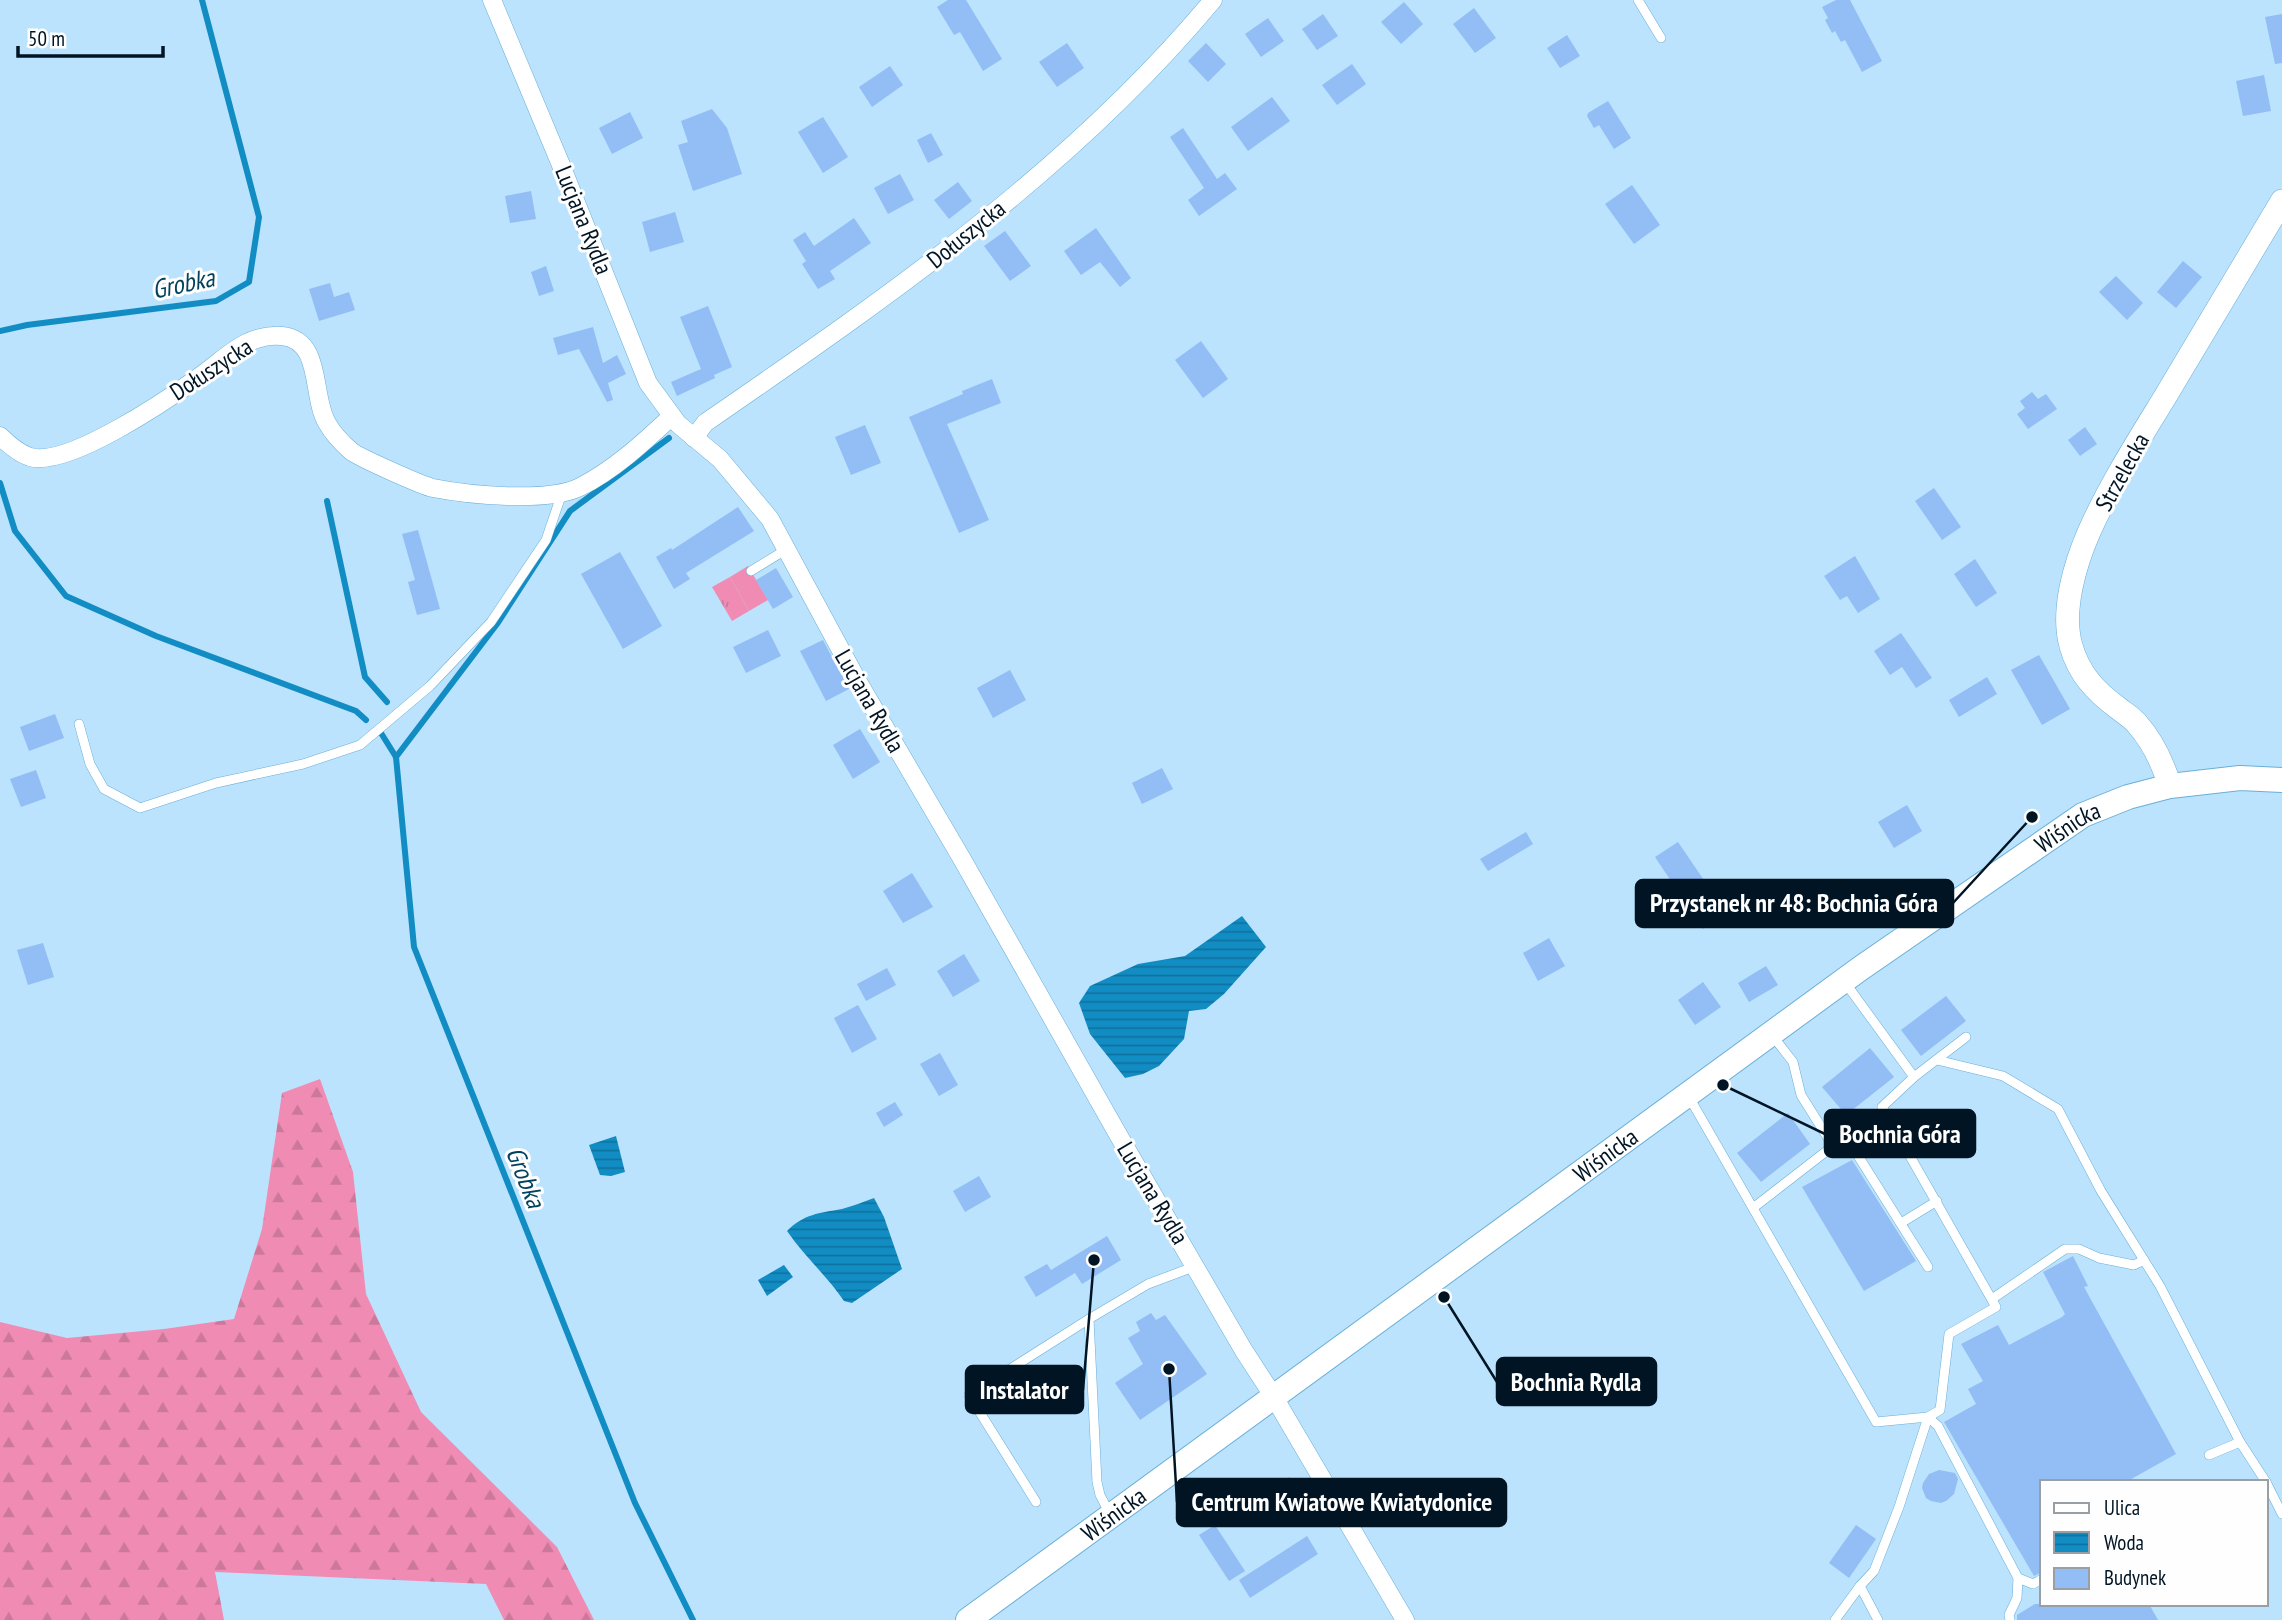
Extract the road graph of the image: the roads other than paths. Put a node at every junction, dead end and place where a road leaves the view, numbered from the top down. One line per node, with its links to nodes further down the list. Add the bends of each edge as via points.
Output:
1 (492, 0): 6 (street, Lucjana Rydla, via 648,383)
2 (1213, 0): 8 (street, Dołuszycka, via 1175,46 1074,146 940,256 705,423)
3 (1637, 0): 4 (lane)
4 (1661, 38)
5 (2282, 201): 14 (street, Strzelecka, via 2122,468 2089,533 2070,601 2070,643 2079,667 2094,690 2137,723 2163,764)
6 (672, 416): 8 (street, Lucjana Rydla); 9 (street, Dołuszycka, via 610,468 578,488)
7 (0, 436): 9 (street, Dołuszycka, via 32,458 61,456 112,432 199,377 237,346 264,336 285,336 302,344 314,365 316,392 327,423 353,453 430,487 497,495 542,496)
8 (694, 438): 10 (street, Lucjana Rydla, via 720,459 762,509)
9 (563, 491): 12 (lane, via 546,540 491,622 430,686 360,746 140,808 104,789 90,764)
10 (787, 549): 11 (lane); 26 (street, Lucjana Rydla, via 857,680)
11 (751, 571)
12 (79, 724)
13 (2282, 780): 14 (main road, Wiśnicka, via 2240,778)
14 (2170, 786): 15 (main road, Wiśnicka, via 2083,815)
15 (1844, 981): 16 (main road, Wiśnicka); 19 (lane)
16 (1771, 1034): 20 (main road, Wiśnicka); 21 (lane, via 1793,1062 1801,1095)
17 (1966, 1038): 18 (lane)
18 (1937, 1060): 19 (lane); 25 (lane, via 2003,1076 2058,1109)
19 (1914, 1077): 22 (lane, via 1882,1107)
20 (1688, 1095): 23 (lane); 30 (main road, Wiśnicka)
21 (1833, 1146): 23 (lane); 24 (lane, via 1845,1135)
22 (1937, 1201): 24 (lane); 28 (lane)
23 (1753, 1208): 31 (lane, via 1876,1422)
24 (1902, 1223): 27 (lane)
25 (2144, 1260): 28 (lane, via 2134,1265 2065,1249); 32 (lane)
26 (1196, 1266): 29 (lane, via 1148,1284); 30 (street, Lucjana Rydla)
27 (1928, 1267)
28 (1992, 1299): 31 (lane, via 1996,1307 1949,1334 1940,1410)
29 (1089, 1319): 36 (lane, via 969,1395); 38 (lane, via 1097,1482)
30 (1274, 1397): 38 (main road, Wiśnicka); 43 (street, Lucjana Rydla)
31 (1928, 1418): 39 (lane, via 1938,1426); 41 (lane, via 1874,1571)
32 (2240, 1442): 33 (lane); 34 (lane)
33 (2209, 1455)
34 (2265, 1480)
35 (2268, 1486): 37 (lane)
36 (1036, 1502)
37 (2282, 1514)
38 (1111, 1516): 42 (main road, Wiśnicka)
39 (2018, 1578): 40 (lane, via 2033,1584); 46 (lane)
40 (2040, 1580)
41 (1860, 1586): 44 (lane); 45 (lane)
42 (968, 1620)
43 (1405, 1620)
44 (1835, 1620)
45 (1878, 1620)
46 (2010, 1620)

